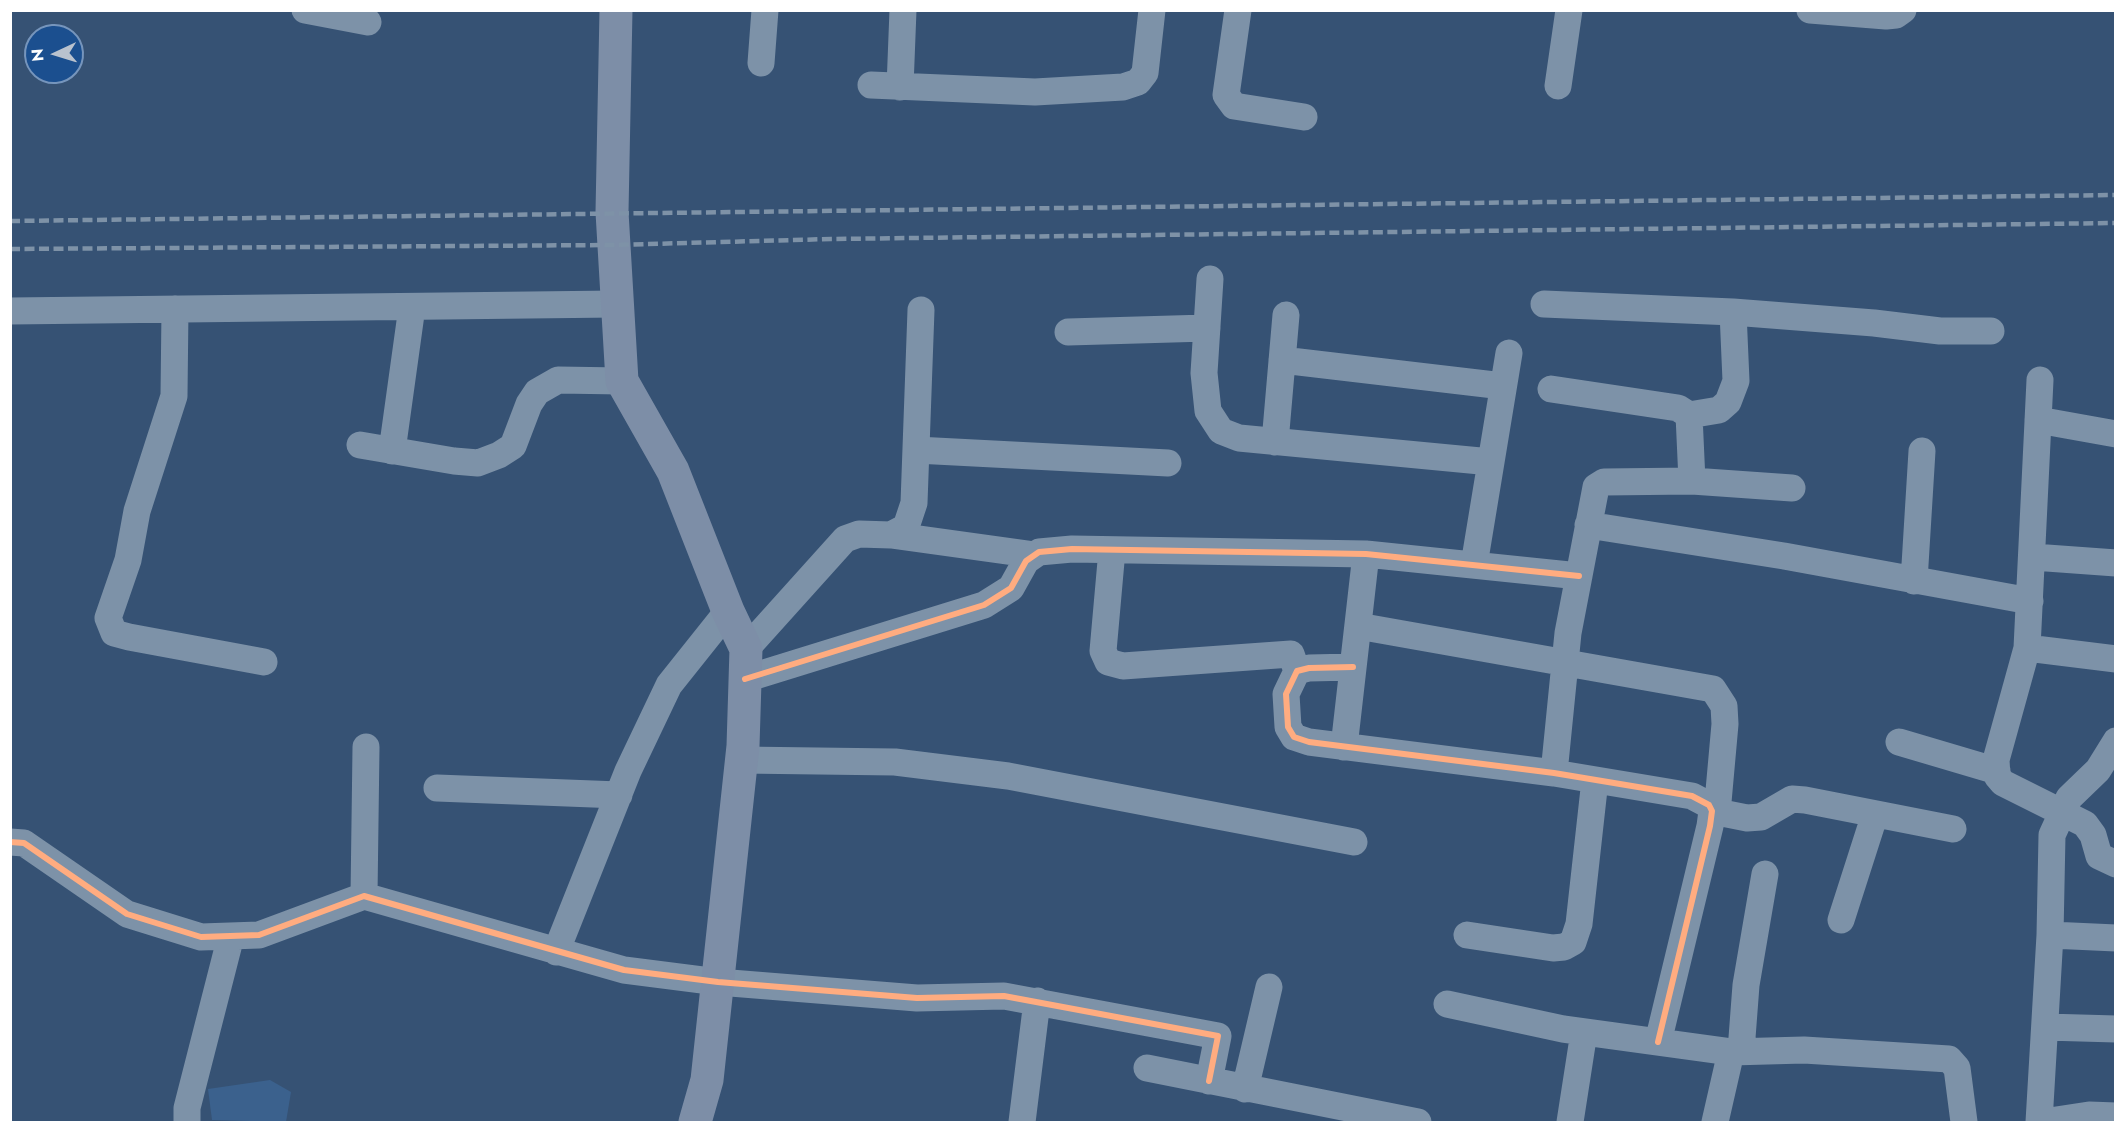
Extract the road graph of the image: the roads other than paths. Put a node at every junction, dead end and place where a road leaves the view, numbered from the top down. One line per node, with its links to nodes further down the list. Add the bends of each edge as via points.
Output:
1 (305, 10): 10 (street)
2 (616, 10): 17 (main road, via 612,212)
3 (765, 10): 11 (street)
4 (903, 10): 14 (street)
5 (1152, 10): 14 (street, via 1144,73 1138,82 1123,87 1035,93)
6 (1238, 10): 15 (street, via 1226,95 1234,105)
7 (1569, 10): 13 (street)
8 (1810, 10): 9 (street, via 1886,16)
9 (1903, 10)
10 (368, 22)
11 (761, 63)
12 (871, 85): 14 (street)
13 (1558, 86)
14 (900, 87)
15 (1304, 117)
16 (1210, 279): 25 (street)
17 (616, 304): 19 (street); 31 (main road)
18 (1544, 304): 23 (street)
19 (412, 307): 20 (street); 39 (street)
20 (175, 309): 22 (street); 61 (street, via 174,396 108,618 114,633)
21 (921, 310): 40 (street)
22 (10, 311)
23 (1733, 312): 26 (street, via 1940,331); 34 (street, via 1736,381 1728,402 1719,410)
24 (1286, 315): 29 (street)
25 (1207, 328): 27 (street); 37 (street, via 1204,373 1208,411 1221,431 1239,438)
26 (1991, 331)
27 (1068, 332)
28 (1509, 353): 32 (street)
29 (1282, 360): 32 (street); 37 (street)
30 (2040, 380): 35 (street)
31 (622, 381): 39 (street, via 558,380 537,392 513,446 478,463); 57 (main road, via 673,471)
32 (1503, 386): 42 (street)
33 (1551, 389): 34 (street, via 1678,408)
34 (1689, 415): 44 (street)
35 (2038, 420): 36 (street); 51 (street)
36 (2115, 434)
37 (1275, 442): 42 (street)
38 (360, 445): 39 (street)
39 (392, 450)
40 (916, 450): 43 (street); 47 (street, via 914,502 906,527)
41 (1922, 451): 55 (street)
42 (1491, 462): 53 (street)
43 (1168, 463)
44 (1692, 481): 45 (street); 46 (street, via 1604,482 1596,487)
45 (1792, 488)
46 (1588, 525): 54 (street); 55 (street)
47 (891, 535): 50 (street); 62 (street, via 859,534 845,539)
48 (1112, 550): 49 (street); 50 (street); 65 (street, via 1103,651 1108,662 1123,666 1291,654)
49 (1366, 554): 53 (street); 58 (street)
50 (1031, 556): 62 (street, via 1011,588 984,605)
51 (2033, 557): 52 (street); 56 (street)
52 (2115, 563)
53 (1474, 565): 54 (street)
54 (1579, 576): 63 (street)
55 (1914, 581): 56 (street)
56 (2030, 601): 59 (street)
57 (728, 611): 62 (main road); 75 (street, via 669,685)
58 (1358, 626): 63 (street); 64 (street)
59 (2027, 648): 60 (street); 71 (street, via 1996,760)
60 (2115, 659)
61 (264, 662)
62 (746, 664): 70 (main road)
63 (1565, 665): 72 (street); 77 (street, via 1713,689 1724,706 1725,724)
64 (1353, 667): 65 (street); 69 (street)
65 (1297, 671): 69 (street, via 1287,694 1288,727 1294,737)
66 (2115, 741): 76 (street, via 2098,771 2069,798)
67 (1899, 742): 71 (street)
68 (366, 747): 84 (street)
69 (1344, 747): 72 (street)
70 (741, 760): 81 (street, via 895,762 1008,776); 91 (main road)
71 (1997, 771): 76 (street, via 2003,783)
72 (1554, 773): 73 (street)
73 (1595, 780): 77 (street, via 1692,796); 86 (street, via 1579,924 1573,942 1564,948 1553,948)
74 (437, 788): 75 (street)
75 (619, 795): 90 (street)
76 (2063, 811): 82 (street, via 2085,824 2099,856); 87 (street, via 2052,835)
77 (1715, 812): 78 (street, via 1761,817 1792,800); 98 (street)
78 (1875, 814): 79 (street); 85 (street)
79 (1953, 829)
80 (10, 842): 88 (street, via 24,843 127,914 201,937)
81 (1354, 842)
82 (2115, 864)
83 (1765, 874): 99 (street)
84 (364, 896): 88 (street, via 259,935); 90 (street)
85 (1841, 920)
86 (1467, 935)
87 (2050, 935): 89 (street); 95 (street)
88 (231, 936): 106 (street, via 187,1108)
89 (2115, 938)
90 (556, 952): 91 (street, via 624,970)
91 (717, 982): 93 (street, via 917,998 1004,996); 107 (main road, via 707,1080)
92 (1269, 987): 102 (street)
93 (1036, 1002): 101 (street, via 1218,1036); 108 (street)
94 (1447, 1004): 97 (street)
95 (2045, 1027): 96 (street); 113 (street)
96 (2115, 1029)
97 (1584, 1032): 98 (street); 110 (street)
98 (1658, 1042): 99 (street)
99 (1736, 1052): 111 (street); 112 (street, via 1804,1050 1948,1059 1957,1068)
100 (1147, 1068): 101 (street)
101 (1209, 1081): 102 (street)
102 (1245, 1089): 103 (street)
103 (1297, 1111): 105 (street)
104 (2115, 1116): 113 (street, via 2089,1114)
105 (1382, 1119): 109 (street)
106 (187, 1122)
107 (695, 1122)
108 (1022, 1122)
109 (1419, 1122)
110 (1570, 1122)
111 (1715, 1122)
112 (1964, 1122)
113 (2041, 1122)

